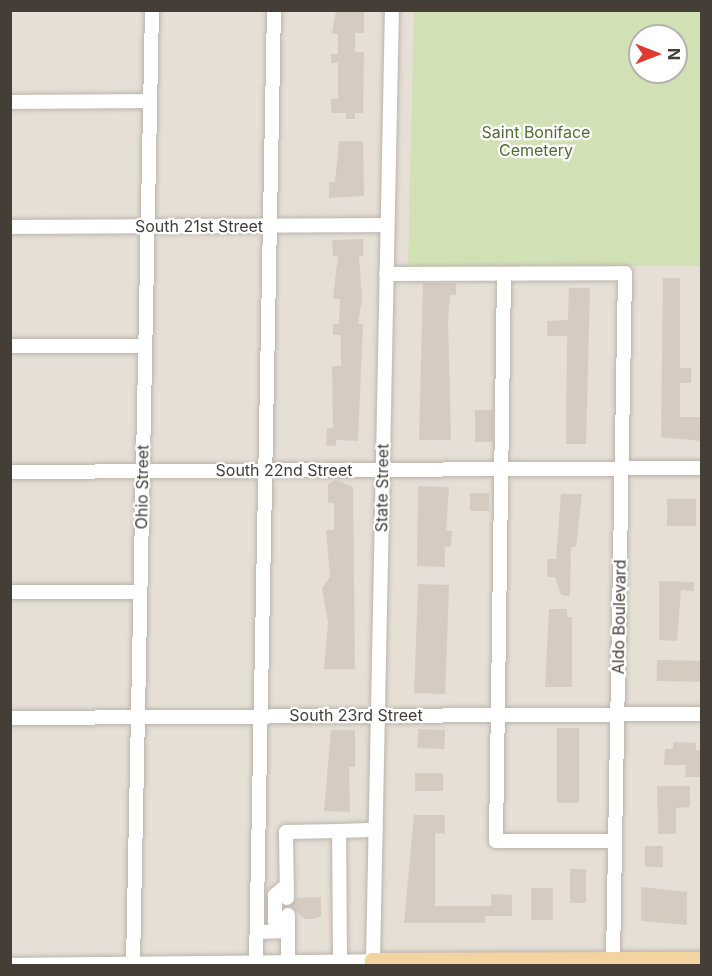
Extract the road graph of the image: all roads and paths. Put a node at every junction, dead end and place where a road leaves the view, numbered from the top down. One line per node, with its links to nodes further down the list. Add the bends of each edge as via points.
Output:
1 (152, 10): 4 (street, Ohio Street)
2 (274, 10): 7 (street)
3 (392, 10): 6 (street, State Street)
4 (150, 101): 5 (street); 9 (street, Ohio Street)
5 (10, 102)
6 (387, 225): 7 (street, South 21st Street); 10 (street, State Street)
7 (270, 226): 9 (street, South 21st Street); 17 (street)
8 (10, 227): 9 (street, South 21st Street)
9 (147, 227): 13 (street, Ohio Street)
10 (387, 274): 11 (street); 18 (street, State Street)
11 (504, 274): 14 (street, Aldo Boulevard, via 625,273); 16 (street)
12 (10, 346): 13 (street)
13 (145, 346): 19 (street, Ohio Street)
14 (622, 468): 15 (street, South 22nd Street); 16 (street, South 22nd Street); 24 (street, Aldo Boulevard)
15 (702, 468)
16 (501, 469): 18 (street, South 22nd Street); 23 (street)
17 (266, 470): 18 (street, South 22nd Street); 19 (street, South 22nd Street); 27 (street)
18 (383, 470): 26 (street, State Street)
19 (143, 471): 20 (street, South 22nd Street); 22 (street, Ohio Street)
20 (10, 472)
21 (10, 592): 22 (street)
22 (140, 592): 28 (street, Ohio Street)
23 (499, 714): 24 (street, South 23rd Street); 26 (street, South 23rd Street); 32 (street, via 496,842)
24 (617, 714): 25 (street, South 23rd Street); 32 (street, Aldo Boulevard)
25 (702, 714)
26 (378, 715): 27 (street, South 23rd Street); 30 (street, State Street)
27 (262, 716): 28 (street, South 23rd Street); 35 (street)
28 (138, 717): 29 (street, South 23rd Street); 44 (street, Ohio Street)
29 (10, 718)
30 (376, 830): 31 (street); 41 (street, State Street)
31 (339, 831): 34 (street, via 286,832 287,891 275,895 275,921); 38 (street)
32 (615, 842): 36 (street, Aldo Boulevard)
33 (288, 915): 34 (street)
34 (288, 931): 35 (street); 40 (street)
35 (257, 932): 39 (street)
36 (613, 960): 41 (main road); 42 (main road)
37 (702, 960): 42 (main road)
38 (340, 961): 40 (street); 41 (street)
39 (262, 963): 40 (street); 44 (street)
40 (293, 963)
41 (373, 963)
42 (655, 963)
43 (10, 964): 44 (street)
44 (133, 964)

